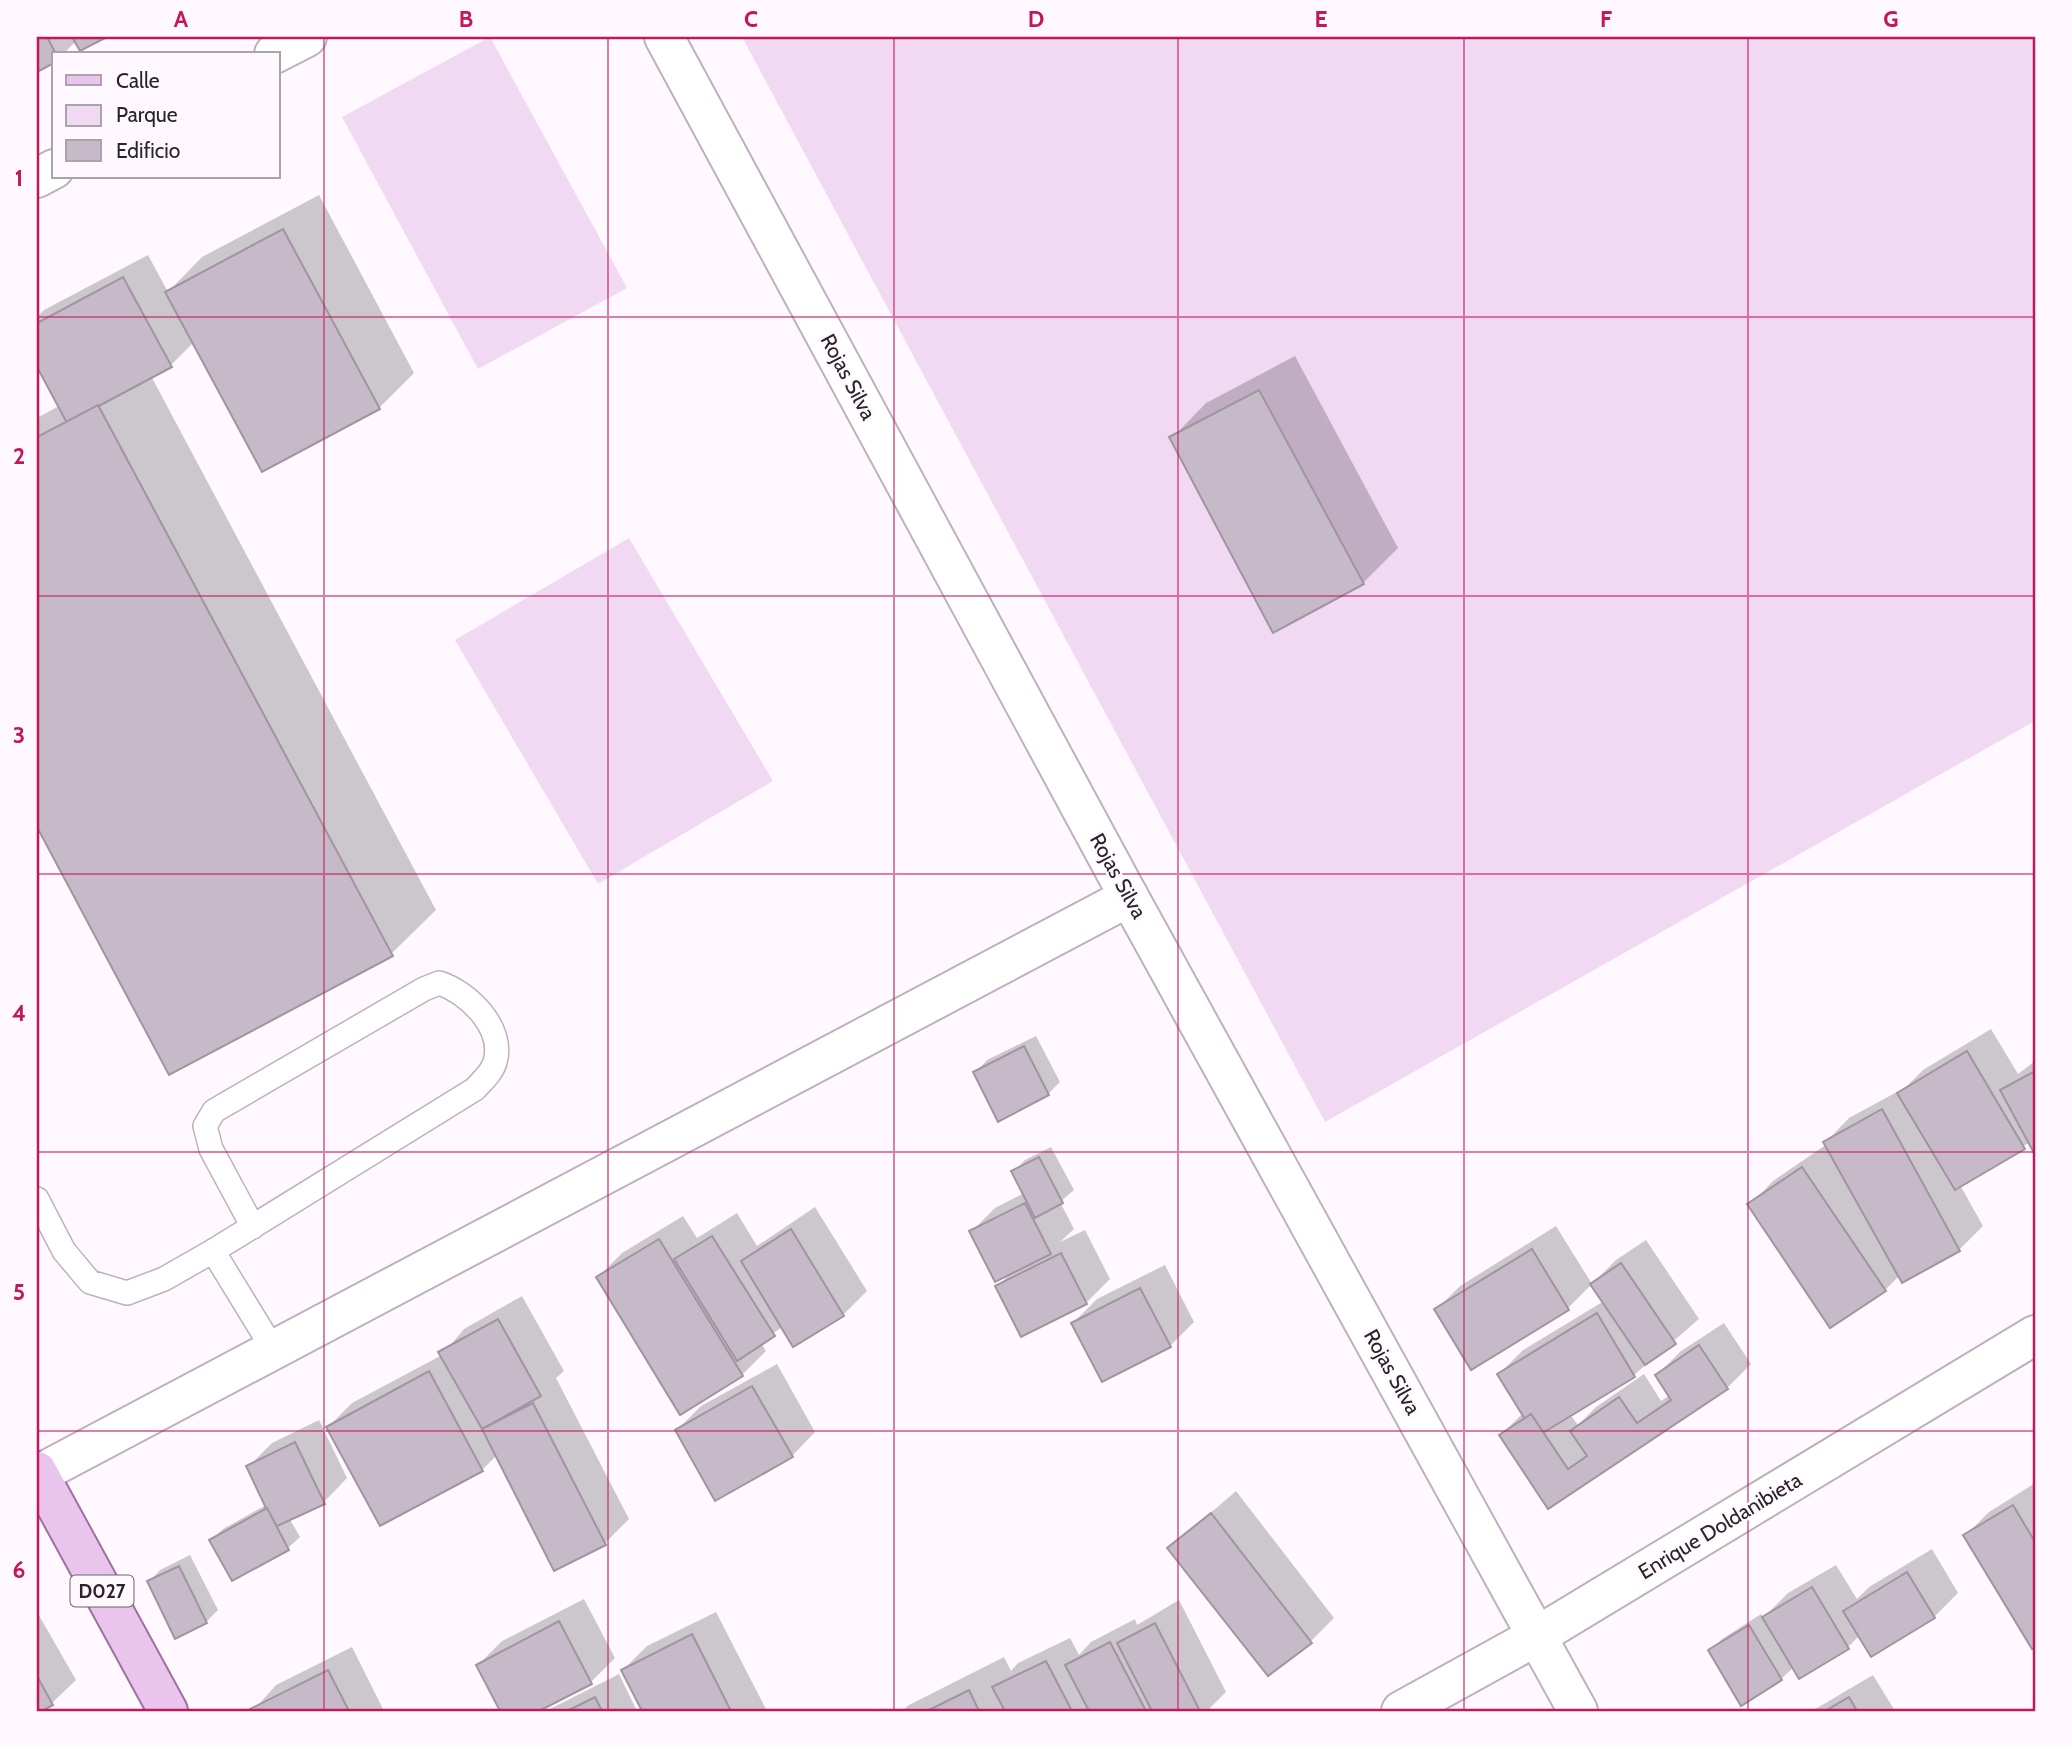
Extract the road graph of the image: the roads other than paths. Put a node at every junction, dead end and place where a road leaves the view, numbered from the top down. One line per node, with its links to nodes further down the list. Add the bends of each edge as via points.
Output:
1 (307, 37): 3 (street)
2 (664, 37): 4 (street, Rojas Silva)
3 (278, 52)
4 (1129, 897): 9 (street); 11 (street, Rojas Silva)
5 (37, 1199): 7 (lane, via 64,1251 90,1282 127,1293 164,1279)
6 (253, 1227): 6 (lane, via 480,1083 495,1064 497,1049 486,1019 471,998 439,983 424,989 214,1111 205,1126 211,1149); 7 (lane)
7 (213, 1251): 9 (lane)
8 (2035, 1335): 11 (street, Enrique Doldanibieta)
9 (273, 1349): 10 (street)
10 (37, 1473): 12 (main road, D027)
11 (1537, 1636): 13 (street, Enrique Doldanibieta); 14 (street, Rojas Silva)
12 (168, 1711)
13 (1401, 1711)
14 (1578, 1711)

